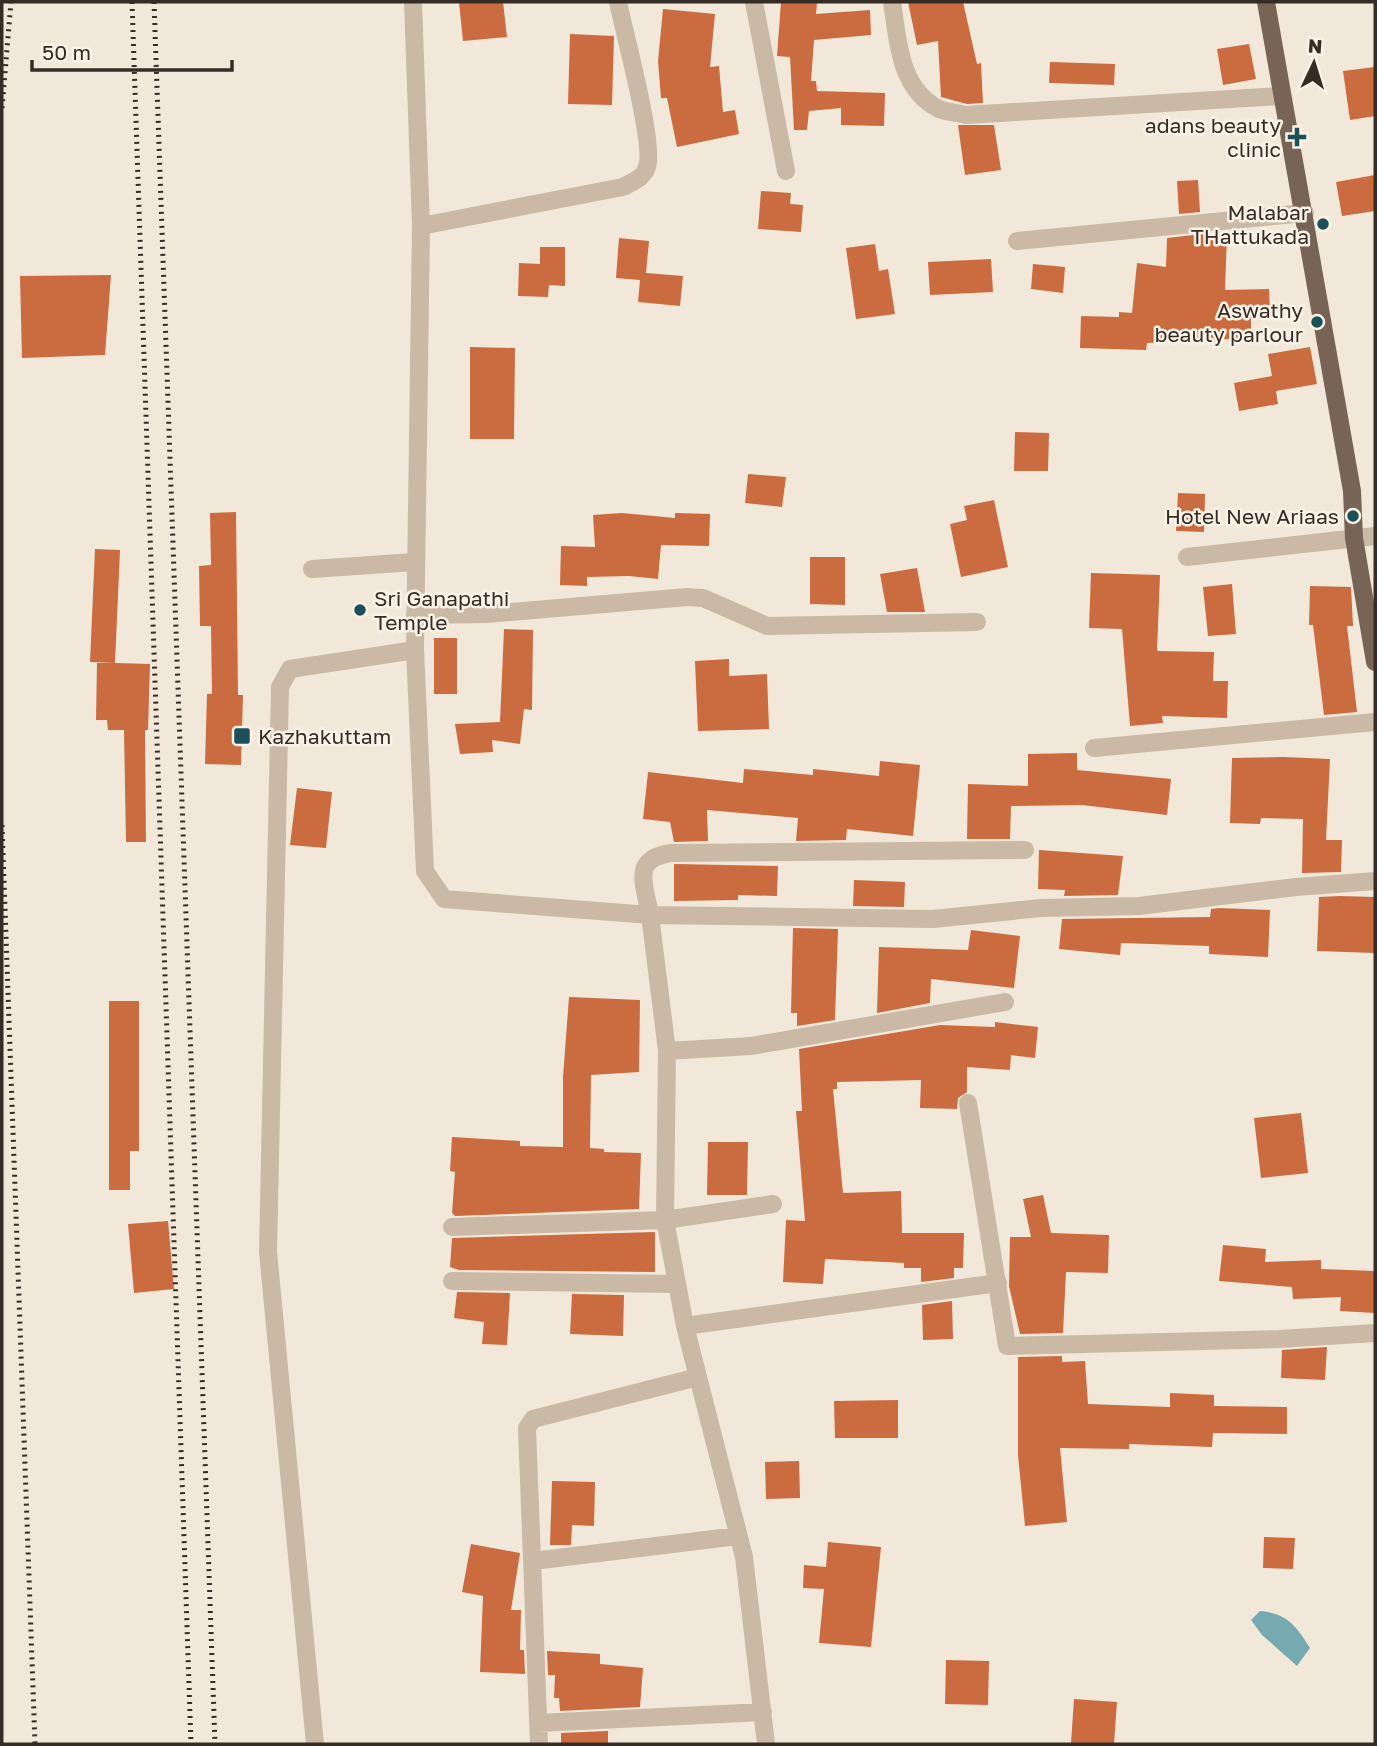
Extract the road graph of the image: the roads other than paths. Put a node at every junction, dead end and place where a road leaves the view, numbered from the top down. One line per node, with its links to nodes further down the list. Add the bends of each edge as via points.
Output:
1 (413, 2): 9 (street)
2 (618, 2): 9 (street, via 648,139 647,169 622,187)
3 (754, 2): 7 (street)
4 (892, 2): 6 (street, via 900,60 909,79 939,108 966,115)
5 (1266, 2): 6 (main road)
6 (1282, 96): 8 (main road)
7 (786, 172)
8 (1305, 213): 10 (street); 12 (main road, via 1352,491)
9 (421, 226): 14 (street)
10 (1017, 241)
11 (1375, 536): 12 (street)
12 (1354, 538): 13 (street); 19 (main road)
13 (1186, 557)
14 (414, 562): 15 (street); 16 (street)
15 (312, 569)
16 (415, 615): 17 (street, via 487,614 687,597 703,598 767,626); 18 (street)
17 (976, 622)
18 (415, 650): 24 (street, via 425,871 444,899); 41 (street, via 290,669 280,687 268,1252)
19 (1375, 662)
20 (1375, 722): 21 (street)
21 (1094, 748)
22 (1025, 850): 24 (street, via 660,854 646,863 643,872)
23 (1375, 881): 24 (street, via 1139,906 1041,908 933,919)
24 (650, 915): 26 (street)
25 (1005, 1002): 26 (street, via 751,1046)
26 (667, 1051): 29 (street)
27 (968, 1103): 32 (street)
28 (773, 1204): 29 (street)
29 (665, 1220): 30 (street); 33 (street)
30 (452, 1227)
31 (452, 1281): 33 (street)
32 (998, 1283): 34 (street); 35 (street, via 1007,1346 1265,1340)
33 (675, 1284): 34 (street)
34 (685, 1326): 36 (street)
35 (1375, 1332)
36 (698, 1377): 37 (street); 38 (street, via 533,1419 527,1427)
37 (738, 1536): 38 (street); 39 (street)
38 (533, 1561): 40 (street)
39 (762, 1713): 40 (street); 43 (street)
40 (538, 1723): 42 (street)
41 (315, 1744)
42 (539, 1744)
43 (766, 1744)

